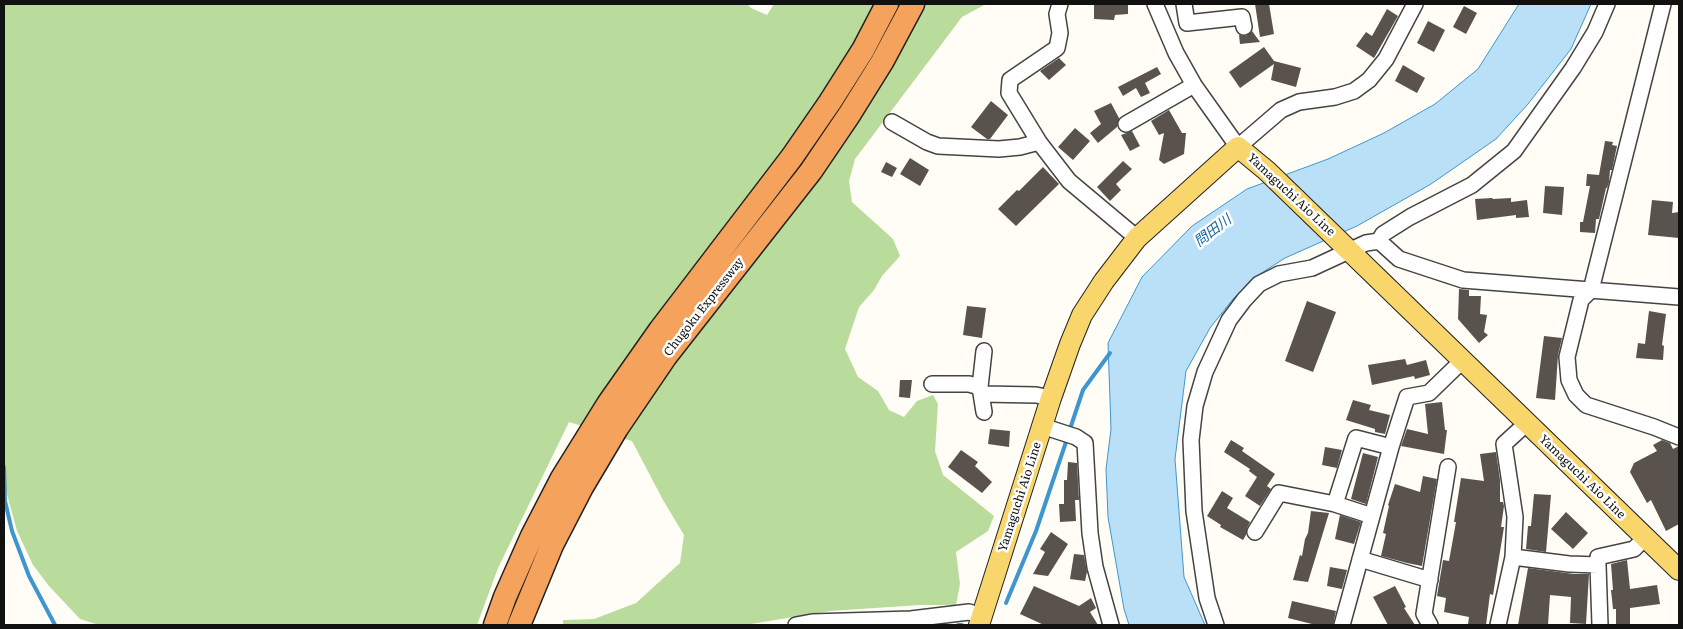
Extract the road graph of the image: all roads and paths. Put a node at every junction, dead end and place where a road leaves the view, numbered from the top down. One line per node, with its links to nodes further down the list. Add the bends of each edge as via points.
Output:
1 (887, 4): 41 (highway, Chugoku Expressway, via 863,50 792,157 660,330 608,404 562,478 532,536)
2 (913, 4): 42 (highway, Chugoku Expressway, via 878,70 811,171 666,356 617,428 552,545)
3 (1060, 4): 13 (street, via 1057,14 1060,33 1056,48 1010,80 1009,93)
4 (1155, 4): 10 (street)
5 (1184, 4): 9 (street, via 1187,23)
6 (1415, 4): 14 (street, via 1386,58 1369,80 1354,91 1299,102 1281,110)
7 (1607, 4): 16 (street, via 1595,32 1573,68 1514,151 1472,185 1410,217 1383,234)
8 (1663, 4): 18 (street)
9 (1243, 16)
10 (1194, 85): 12 (street); 14 (street)
11 (892, 122): 13 (street, via 938,146 999,149)
12 (1126, 124)
13 (1039, 142): 15 (street, via 1069,182)
14 (1238, 147): 15 (main road, Yamaguchi Aio Line); 17 (main road, Yamaguchi Aio Line, via 1267,170)
15 (1137, 238): 24 (main road, Yamaguchi Aio Line, via 1082,315)
16 (1380, 241): 17 (street); 18 (street, via 1399,258 1464,280)
17 (1347, 248): 21 (main road, Yamaguchi Aio Line); 45 (street, via 1312,268 1279,274 1259,284 1229,320 1205,372 1195,406 1191,473 1199,550 1207,598)
18 (1591, 290): 19 (street); 28 (street, via 1580,300 1567,357 1569,380 1576,395 1586,405)
19 (1679, 297)
20 (984, 351): 23 (street)
21 (1463, 360): 26 (main road, Yamaguchi Aio Line); 29 (street, via 1429,393 1407,397)
22 (932, 384): 23 (street, via 969,384)
23 (981, 390): 24 (street); 25 (street)
24 (1051, 398): 27 (main road, Yamaguchi Aio Line)
25 (984, 412)
26 (1527, 423): 34 (main road, Yamaguchi Aio Line); 35 (street, via 1504,444 1515,517)
27 (1042, 426): 40 (main road, Yamaguchi Aio Line); 44 (street, via 1070,434 1084,443 1090,533)
28 (1679, 437)
29 (1391, 447): 31 (street, via 1356,438); 32 (street)
30 (1448, 467): 39 (street)
31 (1335, 504): 32 (street); 33 (street, via 1279,493)
32 (1372, 516): 36 (street)
33 (1255, 532)
34 (1645, 538): 37 (street, via 1634,550 1598,557); 38 (main road, Yamaguchi Aio Line)
35 (1513, 557): 37 (street); 48 (street)
36 (1360, 559): 39 (street); 46 (street)
37 (1598, 565): 49 (street)
38 (1679, 570)
39 (1430, 580): 47 (street, via 1424,614)
40 (980, 621): 43 (street, via 969,612)
41 (495, 625)
42 (519, 625)
43 (796, 625)
44 (1110, 625)
45 (1216, 625)
46 (1342, 625)
47 (1430, 625)
48 (1498, 625)
49 (1600, 625)

